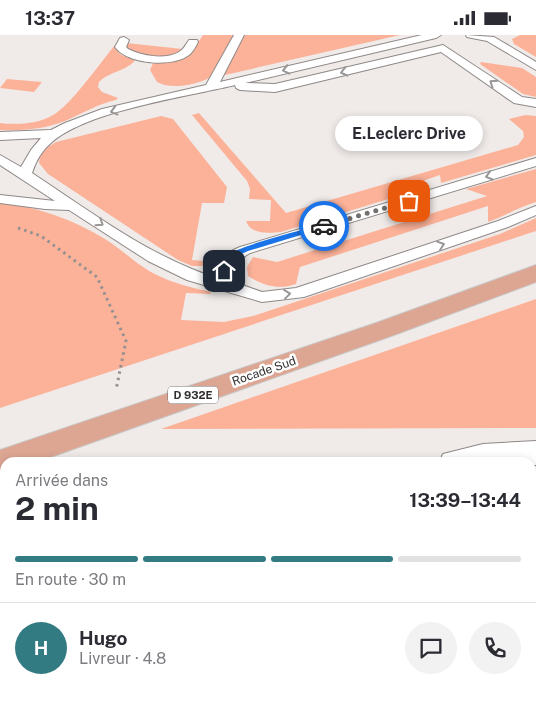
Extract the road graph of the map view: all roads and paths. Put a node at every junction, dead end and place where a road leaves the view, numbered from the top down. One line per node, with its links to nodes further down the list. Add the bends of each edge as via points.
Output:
1 (239, 35): 8 (lane)
2 (471, 35): 7 (lane, via 490,39)
3 (431, 36): 6 (lane); 8 (lane, one-way to 8)
4 (126, 37): 5 (lane, via 120,47 124,52 160,59 183,54)
5 (195, 38)
6 (443, 48): 8 (lane, one-way to 8, via 275,88); 9 (lane, one-way to 6, via 518,100)
7 (536, 67)
8 (215, 86): 10 (lane, one-way to 10, via 96,116)
9 (536, 103)
10 (54, 134): 11 (lane); 14 (lane, via 29,160)
11 (0, 136)
12 (0, 159): 14 (lane)
13 (536, 162): 21 (lane, one-way to 21, via 245,250 230,257 224,271)
14 (24, 176): 16 (lane)
15 (0, 199): 16 (lane)
16 (73, 206): 21 (lane, one-way to 21, via 153,258 193,276)
17 (536, 210): 21 (lane, one-way to 17, via 262,297 298,293)
18 (13, 227): 23 (path, via 41,236 98,277 126,341)
19 (536, 273): 22 (main road, Rocade Sud / D 932E)
20 (536, 284): 22 (main road, Rocade Sud / D 932E)
21 (240, 290)
22 (385, 329): 25 (main road, Rocade Sud / D 932E)
23 (115, 395)
24 (536, 453): 26 (street)
25 (14, 457)
26 (479, 457)

